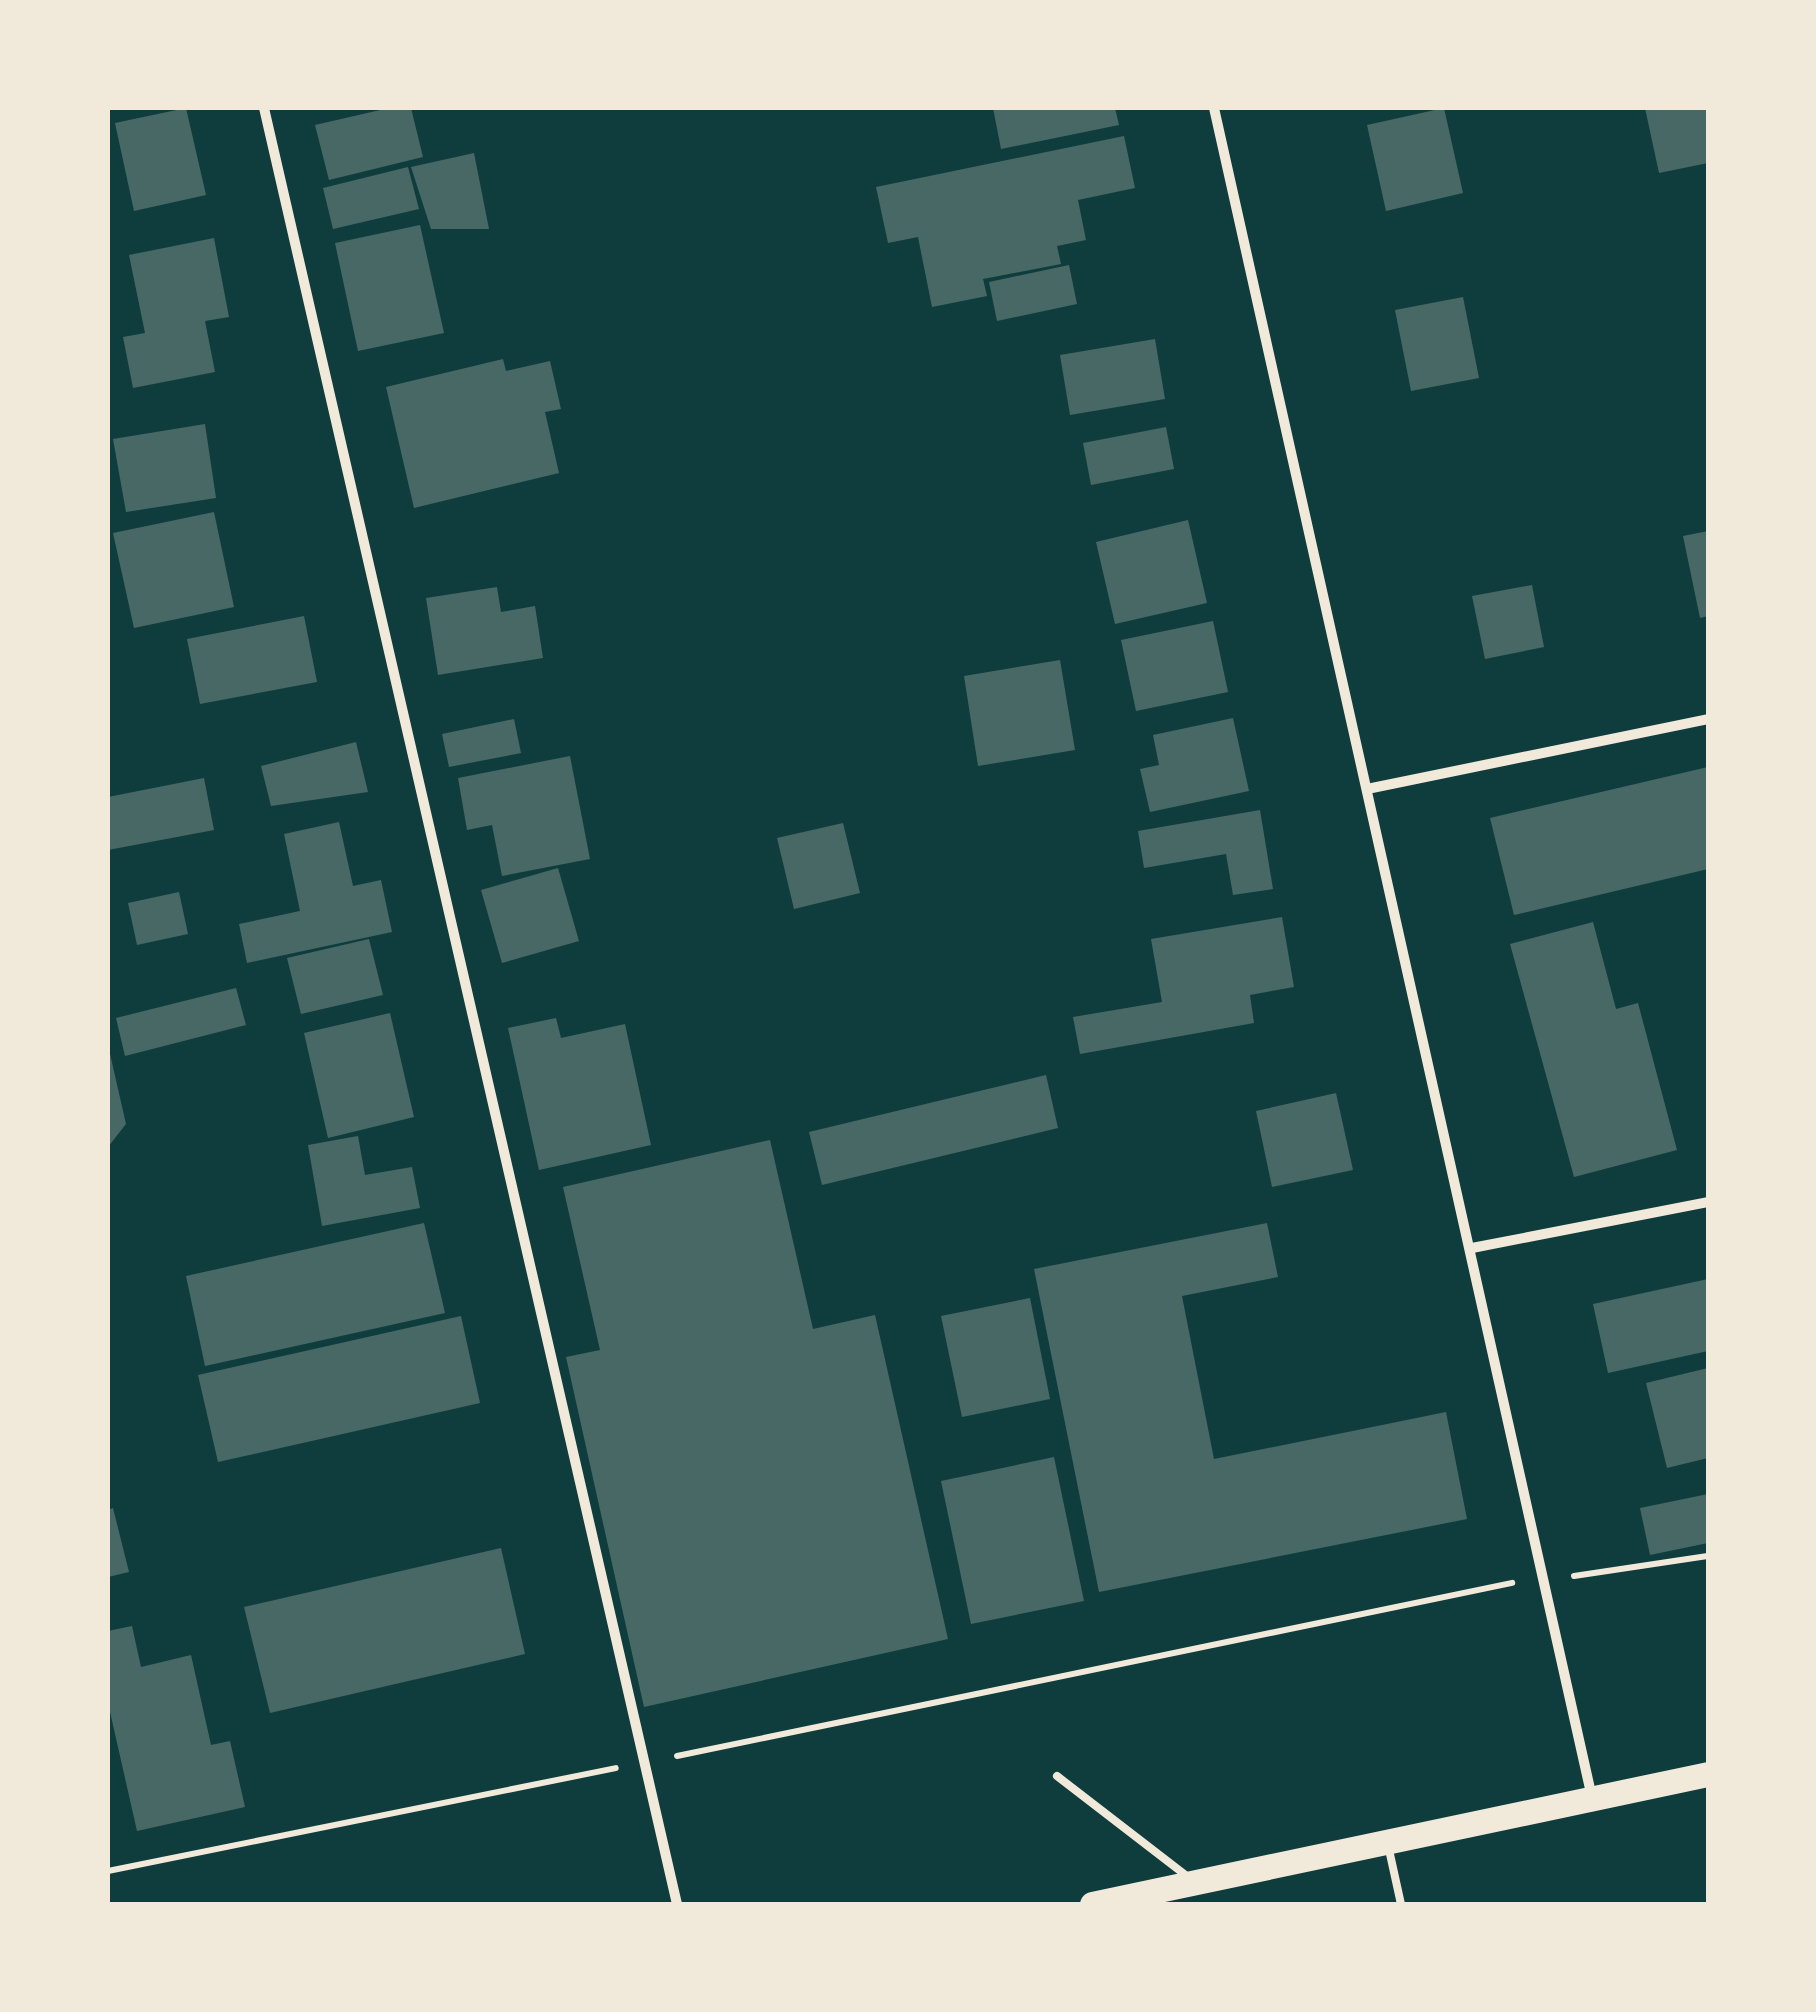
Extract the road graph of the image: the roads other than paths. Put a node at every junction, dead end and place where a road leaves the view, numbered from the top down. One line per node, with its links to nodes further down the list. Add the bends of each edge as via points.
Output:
1 (264, 108): 12 (street)
2 (1214, 108): 4 (street)
3 (1708, 719): 4 (street)
4 (1372, 788): 6 (street)
5 (1708, 1202): 6 (street)
6 (1472, 1248): 9 (street)
7 (1708, 1774): 9 (main road)
8 (1058, 1776): 11 (lane)
9 (1592, 1798): 10 (main road)
10 (1387, 1841): 11 (main road); 14 (lane)
11 (1194, 1882): 13 (main road)
12 (677, 1904)
13 (1092, 1904)
14 (1400, 1904)

